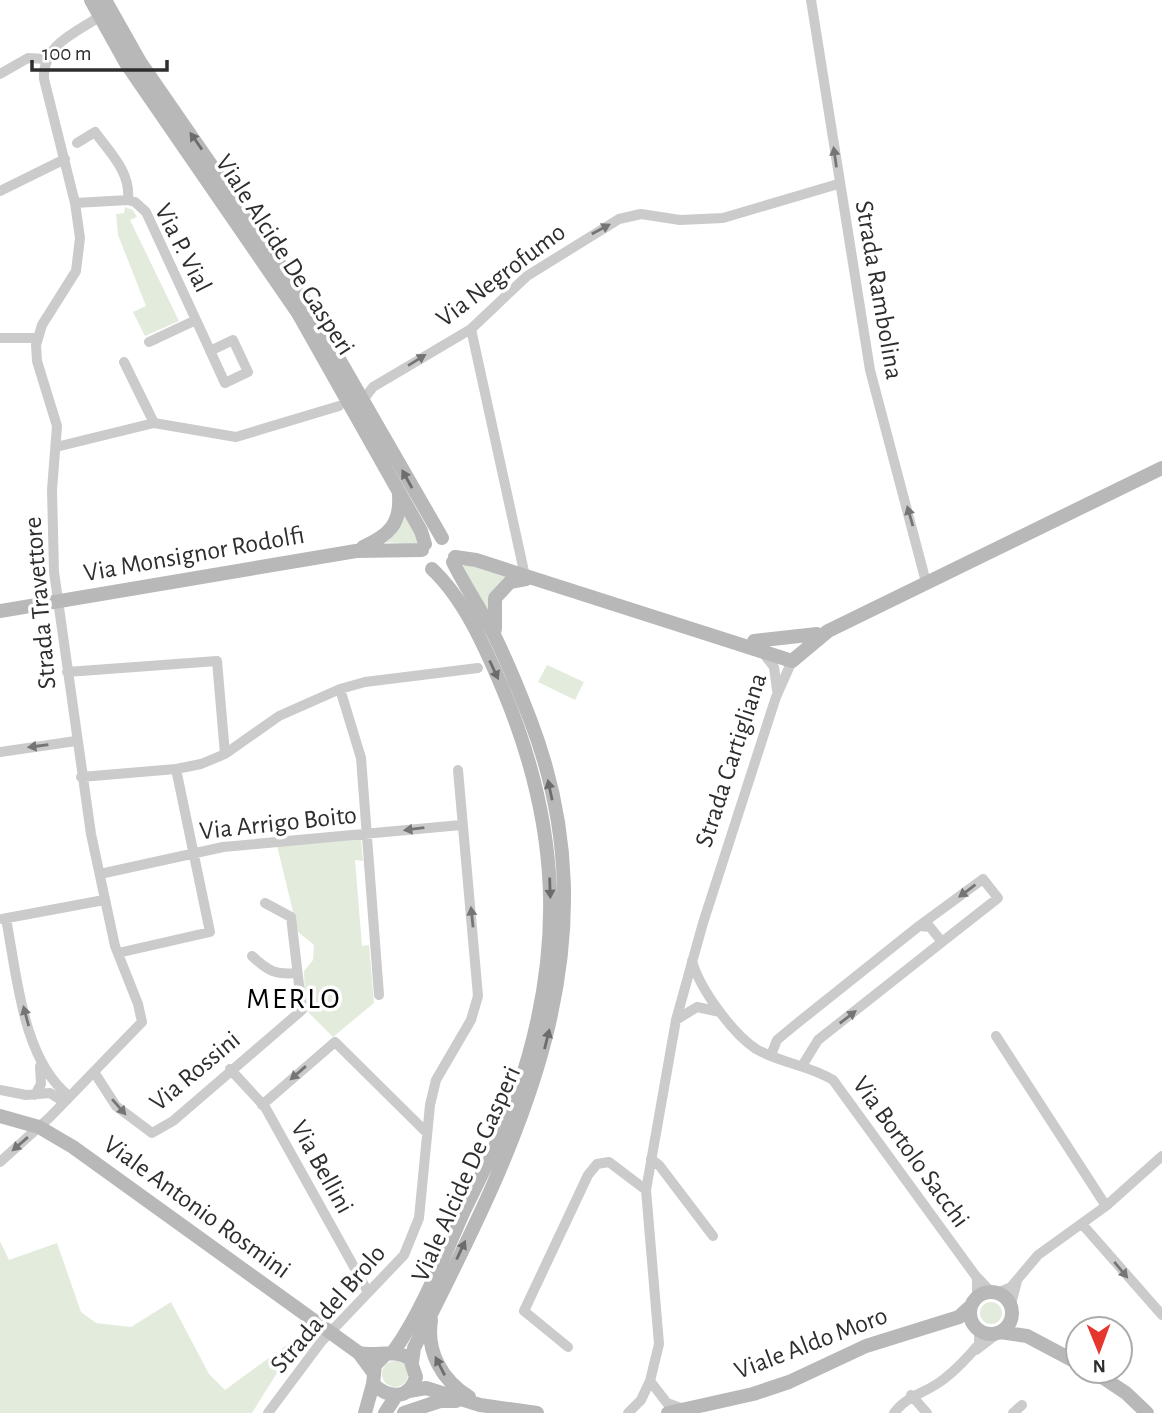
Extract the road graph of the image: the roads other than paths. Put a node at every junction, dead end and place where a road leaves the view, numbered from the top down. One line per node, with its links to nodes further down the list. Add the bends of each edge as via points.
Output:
1 (91, 0): 5 (main road, Viale Alcide De Gasperi)
2 (105, 0): 5 (main road, Viale Alcide De Gasperi)
3 (115, 0): 5 (street)
4 (811, 0): 10 (street, Strada Rambolina, one-way to 4)
5 (107, 18): 6 (street, via 58,43); 21 (main road, Viale Alcide De Gasperi, one-way to 5, via 309,307); 26 (main road, Viale Alcide De Gasperi, via 126,63 299,313)
6 (46, 59): 7 (street, via 28,58); 9 (street, via 44,79)
7 (0, 75)
8 (76, 143): 12 (street, Via P. Vial, via 95,132 124,172)
9 (65, 159): 11 (street); 13 (street)
10 (838, 184): 15 (street, Via Negrofumo, one-way to 10, via 527,276 619,219 641,214 723,218); 31 (street, Strada Rambolina, one-way to 10, via 870,370)
11 (0, 191)
12 (128, 200): 13 (street, Via P. Vial); 14 (street, Via P. Vial, via 146,212)
13 (75, 202): 17 (street, via 78,263)
14 (196, 320): 18 (street, Via P. Vial); 19 (street, Via P. Vial)
15 (471, 329): 21 (street, Via Negrofumo, one-way to 15, via 373,387); 30 (street)
16 (0, 338): 17 (street)
17 (37, 338): 24 (street, Strada Travettore, via 37,361 57,426)
18 (149, 342)
19 (210, 351): 19 (street, Via P. Vial, via 233,340 248,372 225,383)
20 (124, 362): 23 (street)
21 (363, 400): 28 (main road, Viale Alcide De Gasperi, one-way to 21)
22 (339, 406): 23 (street, via 236,437)
23 (154, 423): 24 (street)
24 (56, 447): 32 (street, Strada Travettore, via 52,518)
25 (1162, 468): 31 (main road, Strada Cartigliana)
26 (399, 490): 27 (main road, via 397,523 377,541); 29 (main road, Viale Alcide De Gasperi, via 421,531)
27 (356, 551): 29 (main road, Via Monsignor Rodolfi, via 397,549); 32 (main road, Via Monsignor Rodolfi)
28 (451, 551): 29 (main road, via 432,538); 29 (main road, via 442,570); 30 (main road); 35 (main road, Viale Alcide De Gasperi)
29 (426, 556): 102 (main road, Viale Alcide De Gasperi, one-way to 102, via 482,646 531,764 547,831 550,936 540,1011 518,1091 453,1237)
30 (530, 578): 35 (main road, via 510,582 495,598); 36 (main road)
31 (926, 582): 34 (main road, Strada Cartigliana)
32 (60, 602): 33 (main road, Via Monsignor Rodolfi); 40 (street, Strada Travettore)
33 (0, 611)
34 (828, 631): 36 (main road, via 804,638); 38 (main road, Strada Cartigliana)
35 (497, 641): 92 (main road, Viale Alcide De Gasperi, one-way to 35, via 530,1096 562,957 565,890 558,827 531,720)
36 (740, 642): 37 (main road)
37 (754, 646): 38 (main road); 42 (street, via 774,667)
38 (792, 661): 42 (street, Strada Cartigliana)
39 (478, 668): 41 (street)
40 (67, 672): 43 (street, Strada Travettore); 45 (street, via 217,661)
41 (340, 689): 45 (street, via 279,716); 50 (street, via 361,758)
42 (776, 697): 60 (street, Strada Cartigliana)
43 (76, 741): 44 (street, one-way to 44); 48 (street, Strada Travettore)
44 (0, 752)
45 (225, 754): 46 (street)
46 (176, 769): 48 (street); 51 (street)
47 (458, 770): 49 (street, Strada del Brolo)
48 (81, 777): 52 (street, Strada Travettore)
49 (461, 825): 50 (street, Via Arrigo Boito, one-way to 50); 80 (street, Strada del Brolo, one-way to 49, via 436,1080 476,1010 478,985)
50 (366, 834): 51 (street, Via Arrigo Boito); 63 (street)
51 (194, 853): 52 (street, Via Arrigo Boito); 58 (street, via 210,932)
52 (100, 874): 53 (street, Strada Travettore)
53 (104, 900): 55 (street); 58 (street, Strada Travettore)
54 (265, 903): 61 (street, Via Rossini, via 291,917)
55 (3, 919): 70 (street, one-way to 55)
56 (919, 926): 57 (street, via 930,927); 57 (street, one-way to 56, via 998,898 984,879); 69 (street, via 777,1040)
57 (942, 942): 71 (street, one-way to 57, via 818,1040)
58 (118, 953): 73 (street, Strada Travettore, via 142,1022)
59 (252, 956): 61 (street, via 268,972)
60 (692, 961): 62 (street, Strada Cartigliana); 64 (street, Via Bortolo Sacchi)
61 (298, 973): 72 (street, Via Rossini, via 302,1010)
62 (683, 992): 64 (street, via 701,990); 65 (street, Via Bortolo Sacchi); 67 (street, Strada Cartigliana)
63 (379, 995)
64 (709, 996): 66 (street, Via Bortolo Sacchi)
65 (704, 1006): 66 (street, Via Bortolo Sacchi); 67 (street)
66 (720, 1012): 69 (street, Via Bortolo Sacchi, via 756,1049)
67 (676, 1020): 82 (street, Strada Cartigliana)
68 (996, 1035): 85 (street)
69 (771, 1055): 71 (street, Via Bortolo Sacchi)
70 (39, 1060): 75 (street, via 41,1084); 76 (street)
71 (802, 1066): 90 (street, Via Bortolo Sacchi, via 832,1080 975,1275)
72 (230, 1069): 73 (street, Via Rossini, one-way to 72, via 116,1106 152,1133 173,1121); 77 (street, Via Bellini)
73 (94, 1072): 76 (street, Strada Travettore)
74 (0, 1090): 75 (street)
75 (36, 1095): 76 (street, via 50,1093)
76 (66, 1099): 79 (street, Strada Travettore)
77 (262, 1105): 80 (street, one-way to 77, via 335,1042); 89 (street, Via Bellini)
78 (0, 1116): 79 (main road, Viale Antonio Rosmini)
79 (40, 1127): 83 (street, Strada Travettore, one-way to 83); 96 (main road, Viale Antonio Rosmini)
80 (427, 1133): 89 (street, Strada del Brolo, via 419,1218 412,1237 404,1255)
81 (1162, 1156): 85 (street)
82 (651, 1160): 84 (street, Strada Cartigliana); 87 (street)
83 (0, 1162)
84 (646, 1190): 99 (street, via 609,1163 597,1164 588,1175 524,1311); 106 (street, Strada Cartigliana, via 659,1325)
85 (1106, 1206): 86 (street)
86 (1082, 1224): 88 (street, via 1038,1255); 93 (street, one-way to 93)
87 (713, 1236)
88 (1017, 1280): 90 (street, via 1006,1290); 91 (street)
89 (368, 1292): 96 (street, Strada del Brolo)
90 (984, 1297): 91 (main road, Viale Aldo Moro); 94 (main road, Viale Aldo Moro, via 959,1317); 95 (main road)
91 (1011, 1307): 97 (main road, via 1011,1321); 98 (main road, Viale Aldo Moro, via 1027,1331)
92 (432, 1311): 104 (main road, Viale Alcide De Gasperi, via 414,1348); 111 (main road, one-way to 92, via 441,1371 430,1335)
93 (1162, 1315)
94 (932, 1326): 95 (main road, Viale Aldo Moro); 113 (main road, Viale Aldo Moro, via 866,1346 789,1382)
95 (976, 1328): 97 (main road, Viale Aldo Moro); 100 (street, via 979,1344)
96 (329, 1333): 101 (main road, Viale Antonio Rosmini); 114 (street, Strada del Brolo)
97 (999, 1333): 98 (main road, Viale Aldo Moro); 100 (street)
98 (1042, 1343): 103 (main road, Viale Aldo Moro)
99 (568, 1347)
100 (972, 1352): 110 (street, via 942,1381)
101 (359, 1353): 102 (main road, Viale Antonio Rosmini); 105 (main road, Viale Antonio Rosmini)
102 (388, 1354): 104 (main road, via 404,1355); 105 (main road, Viale Alcide De Gasperi)
103 (1064, 1355)
104 (414, 1366): 108 (main road); 109 (main road, Viale Alcide De Gasperi, via 415,1382)
105 (373, 1378): 109 (main road, via 384,1394); 115 (main road, Viale Alcide De Gasperi)
106 (650, 1381): 113 (street, via 667,1403); 119 (street, Strada Cartigliana)
107 (1114, 1385): 124 (main road)
108 (438, 1392): 109 (main road, via 426,1388); 111 (main road)
109 (402, 1393): 116 (main road, Viale Alcide De Gasperi)
110 (911, 1395): 121 (street); 122 (street)
111 (474, 1403): 117 (main road, via 440,1401); 118 (main road)
112 (1022, 1405): 123 (street)
113 (688, 1409): 120 (main road, Viale Aldo Moro)
114 (268, 1413)
115 (365, 1413)
116 (384, 1413)
117 (404, 1413)
118 (537, 1413)
119 (628, 1413)
120 (668, 1413)
121 (894, 1413)
122 (927, 1413)
123 (1013, 1413)
124 (1147, 1413)

